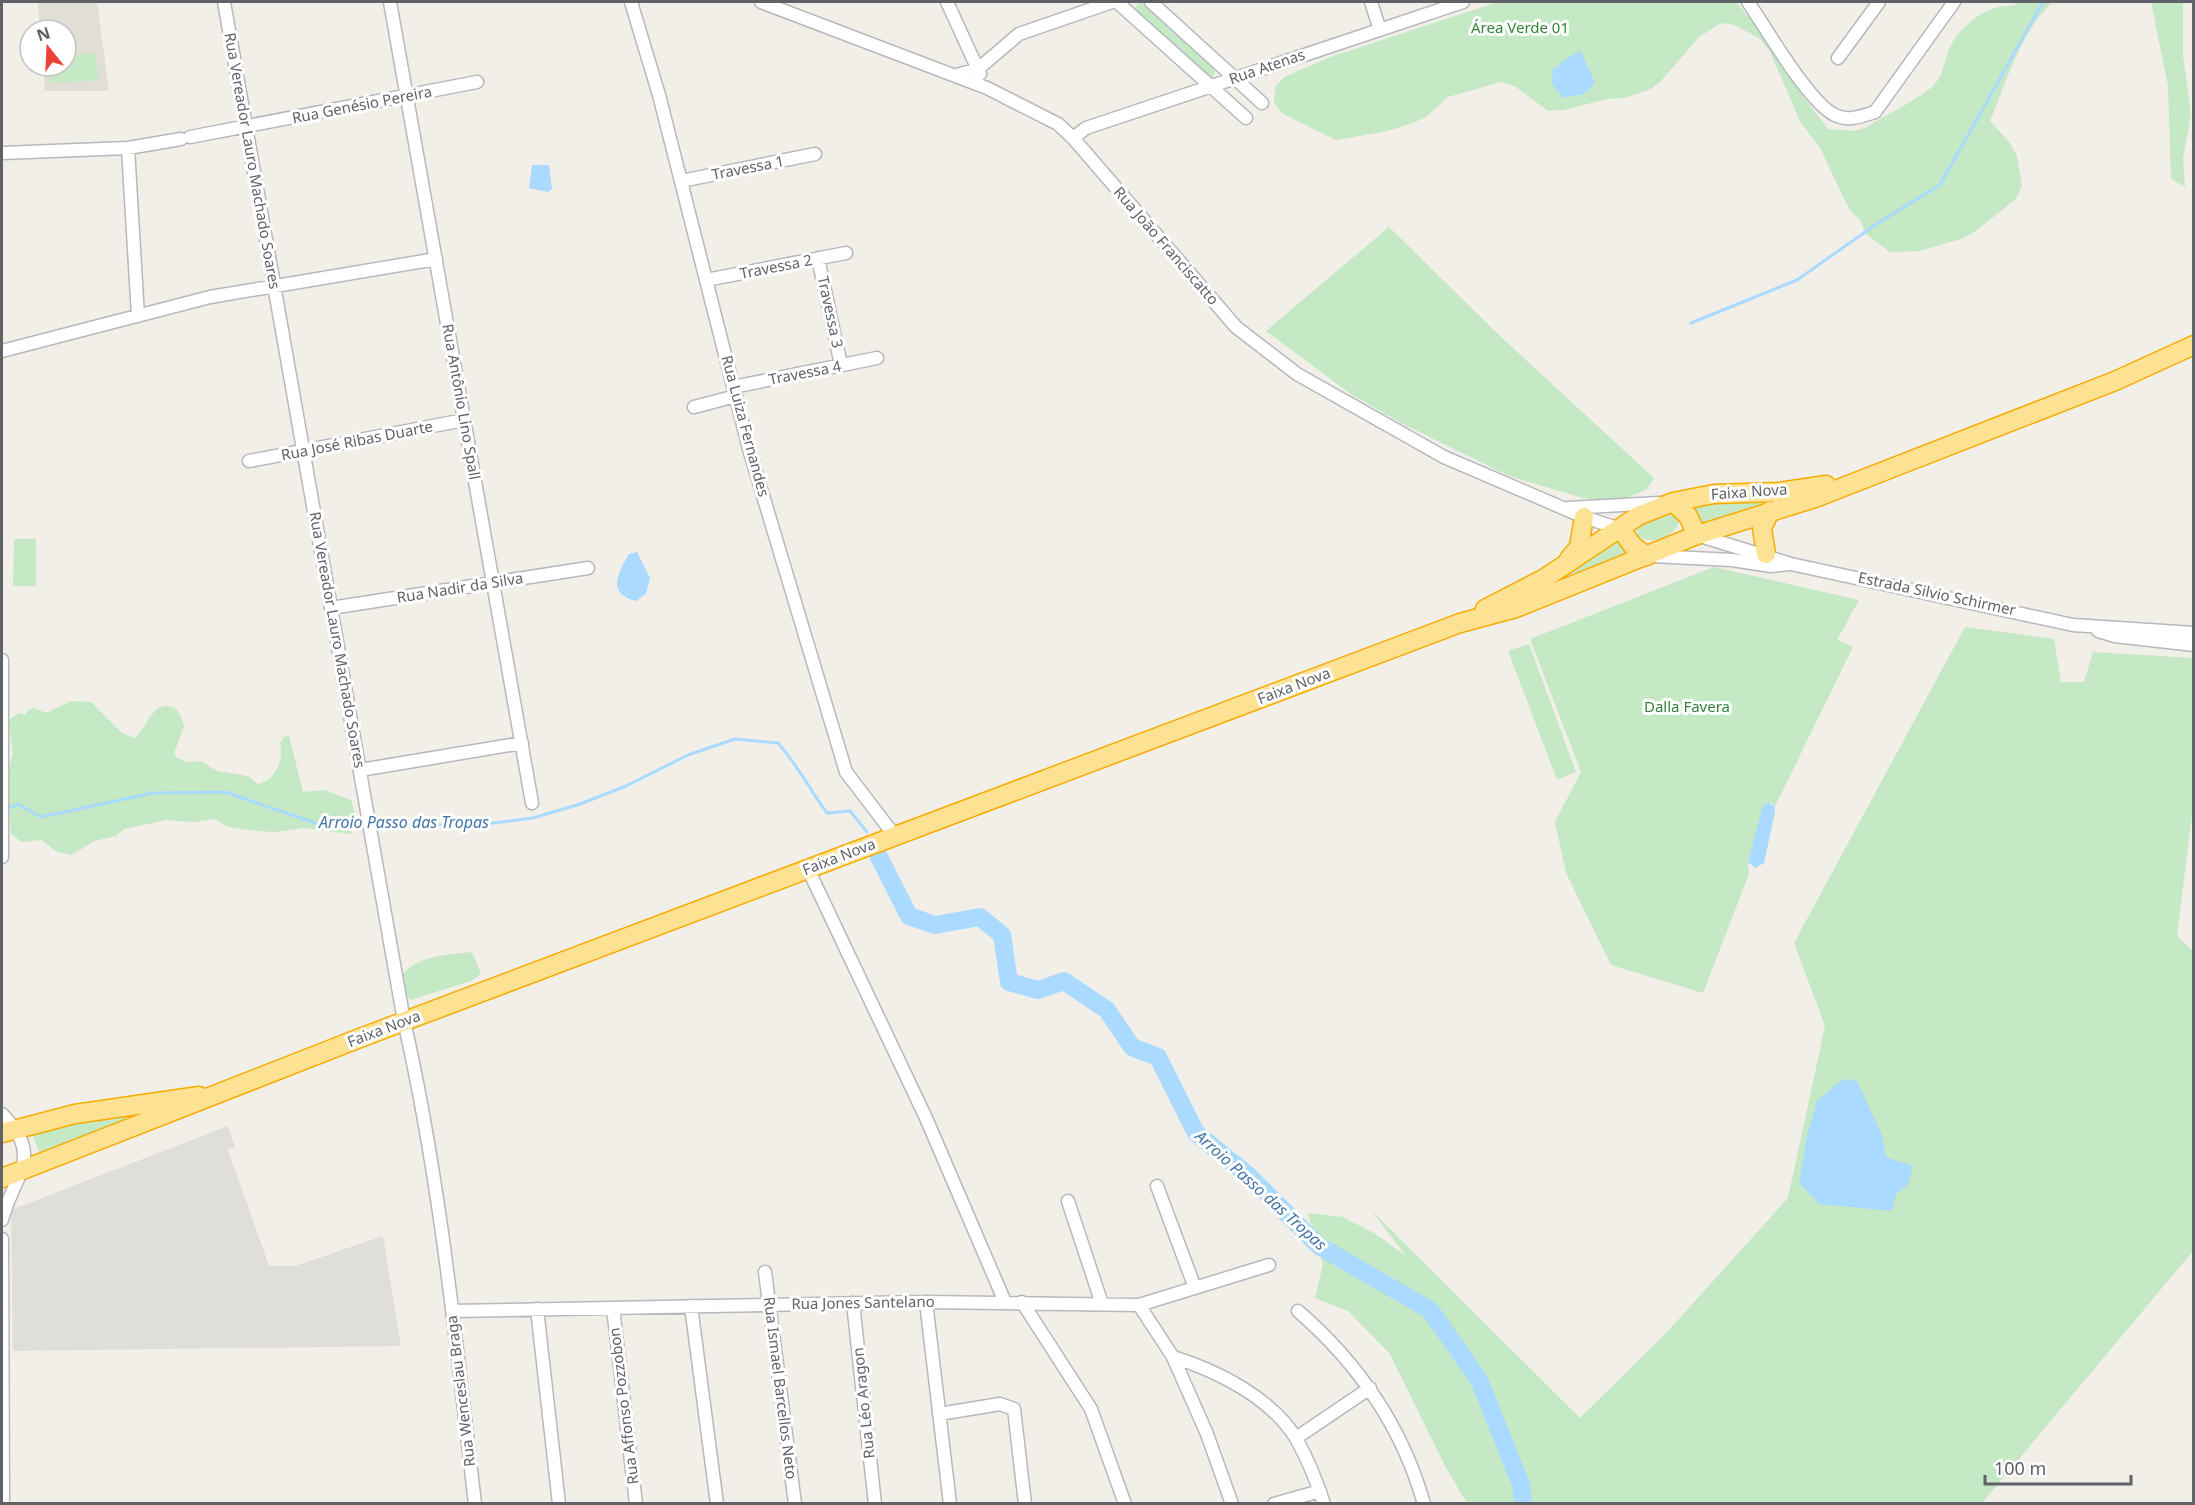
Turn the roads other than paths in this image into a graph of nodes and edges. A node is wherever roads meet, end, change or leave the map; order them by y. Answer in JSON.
{"nodes":[{"id":1,"x":224,"y":2,"type":"edge"},
{"id":2,"x":390,"y":2,"type":"edge"},
{"id":3,"x":631,"y":2,"type":"edge"},
{"id":4,"x":760,"y":2,"type":"edge"},
{"id":5,"x":947,"y":2,"type":"edge"},
{"id":6,"x":1112,"y":2,"type":"edge"},
{"id":7,"x":1117,"y":2,"type":"edge"},
{"id":8,"x":1151,"y":2,"type":"edge"},
{"id":9,"x":1371,"y":2,"type":"edge"},
{"id":10,"x":1463,"y":2,"type":"edge"},
{"id":11,"x":1748,"y":2,"type":"edge"},
{"id":12,"x":1879,"y":2,"type":"edge"},
{"id":13,"x":1954,"y":2,"type":"edge"},
{"id":14,"x":1380,"y":30,"type":"junction"},
{"id":15,"x":1838,"y":58,"type":"dead end"},
{"id":16,"x":978,"y":69,"type":"junction"},
{"id":17,"x":957,"y":75,"type":"junction"},
{"id":18,"x":1235,"y":78,"type":"junction"},
{"id":19,"x":477,"y":82,"type":"dead end"},
{"id":20,"x":1211,"y":86,"type":"junction"},
{"id":21,"x":987,"y":88,"type":"junction"},
{"id":22,"x":407,"y":96,"type":"junction"},
{"id":23,"x":1262,"y":103,"type":"dead end"},
{"id":24,"x":1246,"y":118,"type":"dead end"},
{"id":25,"x":246,"y":127,"type":"junction"},
{"id":26,"x":1073,"y":138,"type":"junction"},
{"id":27,"x":128,"y":148,"type":"junction"},
{"id":28,"x":2,"y":153,"type":"edge"},
{"id":29,"x":815,"y":154,"type":"dead end"},
{"id":30,"x":681,"y":181,"type":"junction"},
{"id":31,"x":846,"y":253,"type":"dead end"},
{"id":32,"x":818,"y":258,"type":"junction"},
{"id":33,"x":436,"y":259,"type":"junction"},
{"id":34,"x":706,"y":280,"type":"junction"},
{"id":35,"x":274,"y":287,"type":"junction"},
{"id":36,"x":138,"y":316,"type":"junction"},
{"id":37,"x":2193,"y":345,"type":"edge"},
{"id":38,"x":2,"y":351,"type":"edge"},
{"id":39,"x":877,"y":358,"type":"dead end"},
{"id":40,"x":841,"y":365,"type":"junction"},
{"id":41,"x":735,"y":392,"type":"junction"},
{"id":42,"x":694,"y":407,"type":"dead end"},
{"id":43,"x":464,"y":420,"type":"junction"},
{"id":44,"x":303,"y":450,"type":"junction"},
{"id":45,"x":249,"y":461,"type":"dead end"},
{"id":46,"x":1855,"y":481,"type":"junction"},
{"id":47,"x":1673,"y":502,"type":"junction"},
{"id":48,"x":1567,"y":508,"type":"junction"},
{"id":49,"x":1770,"y":511,"type":"junction"},
{"id":50,"x":1584,"y":517,"type":"junction"},
{"id":51,"x":1620,"y":529,"type":"junction"},
{"id":52,"x":1697,"y":535,"type":"junction"},
{"id":53,"x":1766,"y":554,"type":"junction"},
{"id":54,"x":1647,"y":556,"type":"junction"},
{"id":55,"x":1565,"y":564,"type":"junction"},
{"id":56,"x":1791,"y":564,"type":"junction"},
{"id":57,"x":588,"y":568,"type":"dead end"},
{"id":58,"x":493,"y":583,"type":"junction"},
{"id":59,"x":331,"y":608,"type":"junction"},
{"id":60,"x":1460,"y":623,"type":"junction"},
{"id":61,"x":2082,"y":626,"type":"junction"},
{"id":62,"x":2193,"y":633,"type":"edge"},
{"id":63,"x":2193,"y":645,"type":"edge"},
{"id":64,"x":2,"y":660,"type":"edge"},
{"id":65,"x":522,"y":743,"type":"junction"},
{"id":66,"x":360,"y":770,"type":"junction"},
{"id":67,"x":532,"y":803,"type":"dead end"},
{"id":68,"x":894,"y":836,"type":"junction"},
{"id":69,"x":2,"y":857,"type":"edge"},
{"id":70,"x":808,"y":869,"type":"junction"},
{"id":71,"x":404,"y":1021,"type":"junction"},
{"id":72,"x":218,"y":1094,"type":"junction"},
{"id":73,"x":2,"y":1114,"type":"edge"},
{"id":74,"x":8,"y":1131,"type":"edge"},
{"id":75,"x":23,"y":1170,"type":"junction"},
{"id":76,"x":2,"y":1178,"type":"edge"},
{"id":77,"x":1157,"y":1186,"type":"dead end"},
{"id":78,"x":1068,"y":1201,"type":"dead end"},
{"id":79,"x":2,"y":1220,"type":"edge"},
{"id":80,"x":2,"y":1239,"type":"edge"},
{"id":81,"x":1269,"y":1265,"type":"dead end"},
{"id":82,"x":765,"y":1272,"type":"dead end"},
{"id":83,"x":448,"y":1278,"type":"joint"},
{"id":84,"x":1195,"y":1288,"type":"junction"},
{"id":85,"x":926,"y":1302,"type":"junction"},
{"id":86,"x":1005,"y":1302,"type":"junction"},
{"id":87,"x":1022,"y":1302,"type":"junction"},
{"id":88,"x":853,"y":1303,"type":"junction"},
{"id":89,"x":1102,"y":1304,"type":"junction"},
{"id":90,"x":769,"y":1305,"type":"junction"},
{"id":91,"x":1139,"y":1305,"type":"junction"},
{"id":92,"x":691,"y":1306,"type":"junction"},
{"id":93,"x":613,"y":1308,"type":"junction"},
{"id":94,"x":537,"y":1309,"type":"junction"},
{"id":95,"x":452,"y":1311,"type":"junction"},
{"id":96,"x":1298,"y":1311,"type":"dead end"},
{"id":97,"x":1173,"y":1357,"type":"junction"},
{"id":98,"x":1370,"y":1388,"type":"junction"},
{"id":99,"x":939,"y":1414,"type":"junction"},
{"id":100,"x":1296,"y":1438,"type":"junction"},
{"id":101,"x":1320,"y":1491,"type":"junction"},
{"id":102,"x":3,"y":1503,"type":"edge"},
{"id":103,"x":475,"y":1503,"type":"edge"},
{"id":104,"x":559,"y":1503,"type":"edge"},
{"id":105,"x":636,"y":1503,"type":"edge"},
{"id":106,"x":717,"y":1503,"type":"edge"},
{"id":107,"x":795,"y":1503,"type":"edge"},
{"id":108,"x":875,"y":1503,"type":"edge"},
{"id":109,"x":950,"y":1503,"type":"edge"},
{"id":110,"x":1025,"y":1503,"type":"edge"},
{"id":111,"x":1125,"y":1503,"type":"edge"},
{"id":112,"x":1232,"y":1503,"type":"edge"},
{"id":113,"x":1274,"y":1503,"type":"edge"},
{"id":114,"x":1324,"y":1503,"type":"edge"},
{"id":115,"x":1424,"y":1503,"type":"edge"}],
"edges":[{"from":1,"to":25,"type":"street","name":"Rua Vereador Lauro Machado Soares"},
{"from":2,"to":22,"type":"street","name":"Rua Antônio Lino Spall"},
{"from":3,"to":30,"type":"street","name":"Rua Luiza Fernandes"},
{"from":4,"to":17,"type":"street","name":"Rua João Franciscatto"},
{"from":5,"to":16,"type":"street"},
{"from":6,"to":16,"type":"street"},
{"from":7,"to":20,"type":"street"},
{"from":8,"to":18,"type":"street"},
{"from":9,"to":14,"type":"street"},
{"from":10,"to":14,"type":"street","name":"Rua Atenas"},
{"from":11,"to":13,"type":"street"},
{"from":12,"to":15,"type":"street"},
{"from":14,"to":18,"type":"street","name":"Rua Atenas"},
{"from":16,"to":17,"type":"street"},
{"from":16,"to":21,"type":"street"},
{"from":17,"to":21,"type":"street","name":"Rua João Franciscatto"},
{"from":18,"to":20,"type":"street","name":"Rua Atenas"},
{"from":18,"to":23,"type":"street"},
{"from":19,"to":22,"type":"street","name":"Rua Genésio Pereira"},
{"from":20,"to":24,"type":"street"},
{"from":20,"to":26,"type":"street","name":"Rua Atenas"},
{"from":21,"to":26,"type":"street","name":"Rua João Franciscatto"},
{"from":22,"to":25,"type":"street","name":"Rua Genésio Pereira"},
{"from":22,"to":33,"type":"street","name":"Rua Antônio Lino Spall"},
{"from":25,"to":27,"type":"street","name":"Rua Genésio Pereira"},
{"from":25,"to":35,"type":"street","name":"Rua Vereador Lauro Machado Soares"},
{"from":26,"to":48,"type":"street","name":"Rua João Franciscatto"},
{"from":27,"to":28,"type":"street","name":"Rua Genésio Pereira"},
{"from":27,"to":36,"type":"street"},
{"from":29,"to":30,"type":"street","name":"Travessa 1"},
{"from":30,"to":34,"type":"street","name":"Rua Luiza Fernandes"},
{"from":31,"to":32,"type":"street","name":"Travessa 2"},
{"from":32,"to":34,"type":"street","name":"Travessa 2"},
{"from":32,"to":40,"type":"street","name":"Travessa 3"},
{"from":33,"to":35,"type":"street"},
{"from":33,"to":43,"type":"street","name":"Rua Antônio Lino Spall"},
{"from":34,"to":41,"type":"street","name":"Rua Luiza Fernandes"},
{"from":35,"to":36,"type":"street"},
{"from":35,"to":44,"type":"street","name":"Rua Vereador Lauro Machado Soares"},
{"from":36,"to":38,"type":"street"},
{"from":37,"to":46,"type":"highway","name":"Faixa Nova"},
{"from":39,"to":40,"type":"street","name":"Travessa 4"},
{"from":40,"to":41,"type":"street","name":"Travessa 4"},
{"from":41,"to":42,"type":"street","name":"Travessa 4"},
{"from":41,"to":68,"type":"street","name":"Rua Luiza Fernandes"},
{"from":43,"to":44,"type":"street","name":"Rua José Ribas Duarte"},
{"from":43,"to":58,"type":"street","name":"Rua Antônio Lino Spall"},
{"from":44,"to":45,"type":"street","name":"Rua José Ribas Duarte"},
{"from":44,"to":59,"type":"street","name":"Rua Vereador Lauro Machado Soares"},
{"from":46,"to":47,"type":"highway","name":"Faixa Nova"},
{"from":46,"to":49,"type":"highway","name":"Faixa Nova"},
{"from":47,"to":48,"type":"street","name":"Rua João Franciscatto"},
{"from":47,"to":51,"type":"highway","name":"Faixa Nova"},
{"from":47,"to":52,"type":"highway"},
{"from":48,"to":50,"type":"street","name":"Rua João Franciscatto"},
{"from":49,"to":52,"type":"highway","name":"Faixa Nova"},
{"from":49,"to":53,"type":"highway"},
{"from":50,"to":51,"type":"street","name":"Rua João Franciscatto"},
{"from":50,"to":55,"type":"highway"},
{"from":51,"to":54,"type":"highway"},
{"from":51,"to":55,"type":"highway","name":"Faixa Nova"},
{"from":52,"to":53,"type":"street","name":"Estrada Silvio Schirmer"},
{"from":52,"to":54,"type":"highway","name":"Faixa Nova"},
{"from":53,"to":56,"type":"street","name":"Estrada Silvio Schirmer"},
{"from":54,"to":56,"type":"street","name":"Estrada Silvio Schirmer"},
{"from":54,"to":60,"type":"highway","name":"Faixa Nova"},
{"from":55,"to":60,"type":"highway","name":"Faixa Nova"},
{"from":56,"to":61,"type":"street","name":"Estrada Silvio Schirmer"},
{"from":57,"to":58,"type":"street","name":"Rua Nadir da Silva"},
{"from":58,"to":59,"type":"street","name":"Rua Nadir da Silva"},
{"from":58,"to":65,"type":"street","name":"Rua Antônio Lino Spall"},
{"from":59,"to":66,"type":"street","name":"Rua Vereador Lauro Machado Soares"},
{"from":60,"to":68,"type":"highway","name":"Faixa Nova"},
{"from":61,"to":62,"type":"street","name":"Estrada Silvio Schirmer"},
{"from":61,"to":63,"type":"street","name":"Estrada Silvio Schirmer"},
{"from":64,"to":69,"type":"street"},
{"from":65,"to":66,"type":"street"},
{"from":65,"to":67,"type":"street","name":"Rua Antônio Lino Spall"},
{"from":66,"to":71,"type":"street","name":"Rua Vereador Lauro Machado Soares"},
{"from":68,"to":70,"type":"highway","name":"Faixa Nova"},
{"from":70,"to":71,"type":"highway","name":"Faixa Nova"},
{"from":70,"to":86,"type":"street"},
{"from":71,"to":72,"type":"highway","name":"Faixa Nova"},
{"from":71,"to":83,"type":"street","name":"Rua Vereador Lauro Machado Soares"},
{"from":72,"to":74,"type":"highway","name":"Faixa Nova"},
{"from":72,"to":75,"type":"highway","name":"Faixa Nova"},
{"from":73,"to":74,"type":"street"},
{"from":74,"to":75,"type":"street"},
{"from":75,"to":76,"type":"highway","name":"Faixa Nova"},
{"from":75,"to":79,"type":"street"},
{"from":77,"to":84,"type":"street"},
{"from":78,"to":89,"type":"street"},
{"from":80,"to":102,"type":"street"},
{"from":81,"to":84,"type":"street","name":"Rua Jones Santelano"},
{"from":82,"to":90,"type":"street","name":"Rua Ismael Barcellos Neto"},
{"from":83,"to":95,"type":"street","name":"Rua Wenceslau Braga"},
{"from":84,"to":91,"type":"street","name":"Rua Jones Santelano"},
{"from":85,"to":86,"type":"street","name":"Rua Jones Santelano"},
{"from":85,"to":88,"type":"street","name":"Rua Jones Santelano"},
{"from":85,"to":99,"type":"street"},
{"from":86,"to":87,"type":"street","name":"Rua Jones Santelano"},
{"from":87,"to":89,"type":"street","name":"Rua Jones Santelano"},
{"from":87,"to":111,"type":"street"},
{"from":88,"to":90,"type":"street","name":"Rua Jones Santelano"},
{"from":88,"to":108,"type":"street","name":"Rua Léo Aragon"},
{"from":89,"to":91,"type":"street","name":"Rua Jones Santelano"},
{"from":90,"to":92,"type":"street","name":"Rua Jones Santelano"},
{"from":90,"to":107,"type":"street","name":"Rua Ismael Barcellos Neto"},
{"from":91,"to":97,"type":"street"},
{"from":92,"to":93,"type":"street","name":"Rua Jones Santelano"},
{"from":92,"to":106,"type":"street"},
{"from":93,"to":94,"type":"street","name":"Rua Jones Santelano"},
{"from":93,"to":105,"type":"street","name":"Rua Affonso Pozzobon"},
{"from":94,"to":95,"type":"street","name":"Rua Jones Santelano"},
{"from":94,"to":104,"type":"street"},
{"from":95,"to":103,"type":"street","name":"Rua Wenceslau Braga"},
{"from":96,"to":98,"type":"street"},
{"from":97,"to":100,"type":"street"},
{"from":97,"to":112,"type":"street"},
{"from":98,"to":100,"type":"street"},
{"from":98,"to":115,"type":"street"},
{"from":99,"to":109,"type":"street"},
{"from":99,"to":110,"type":"street"},
{"from":100,"to":101,"type":"street"},
{"from":101,"to":113,"type":"street"},
{"from":101,"to":114,"type":"street"}]}
